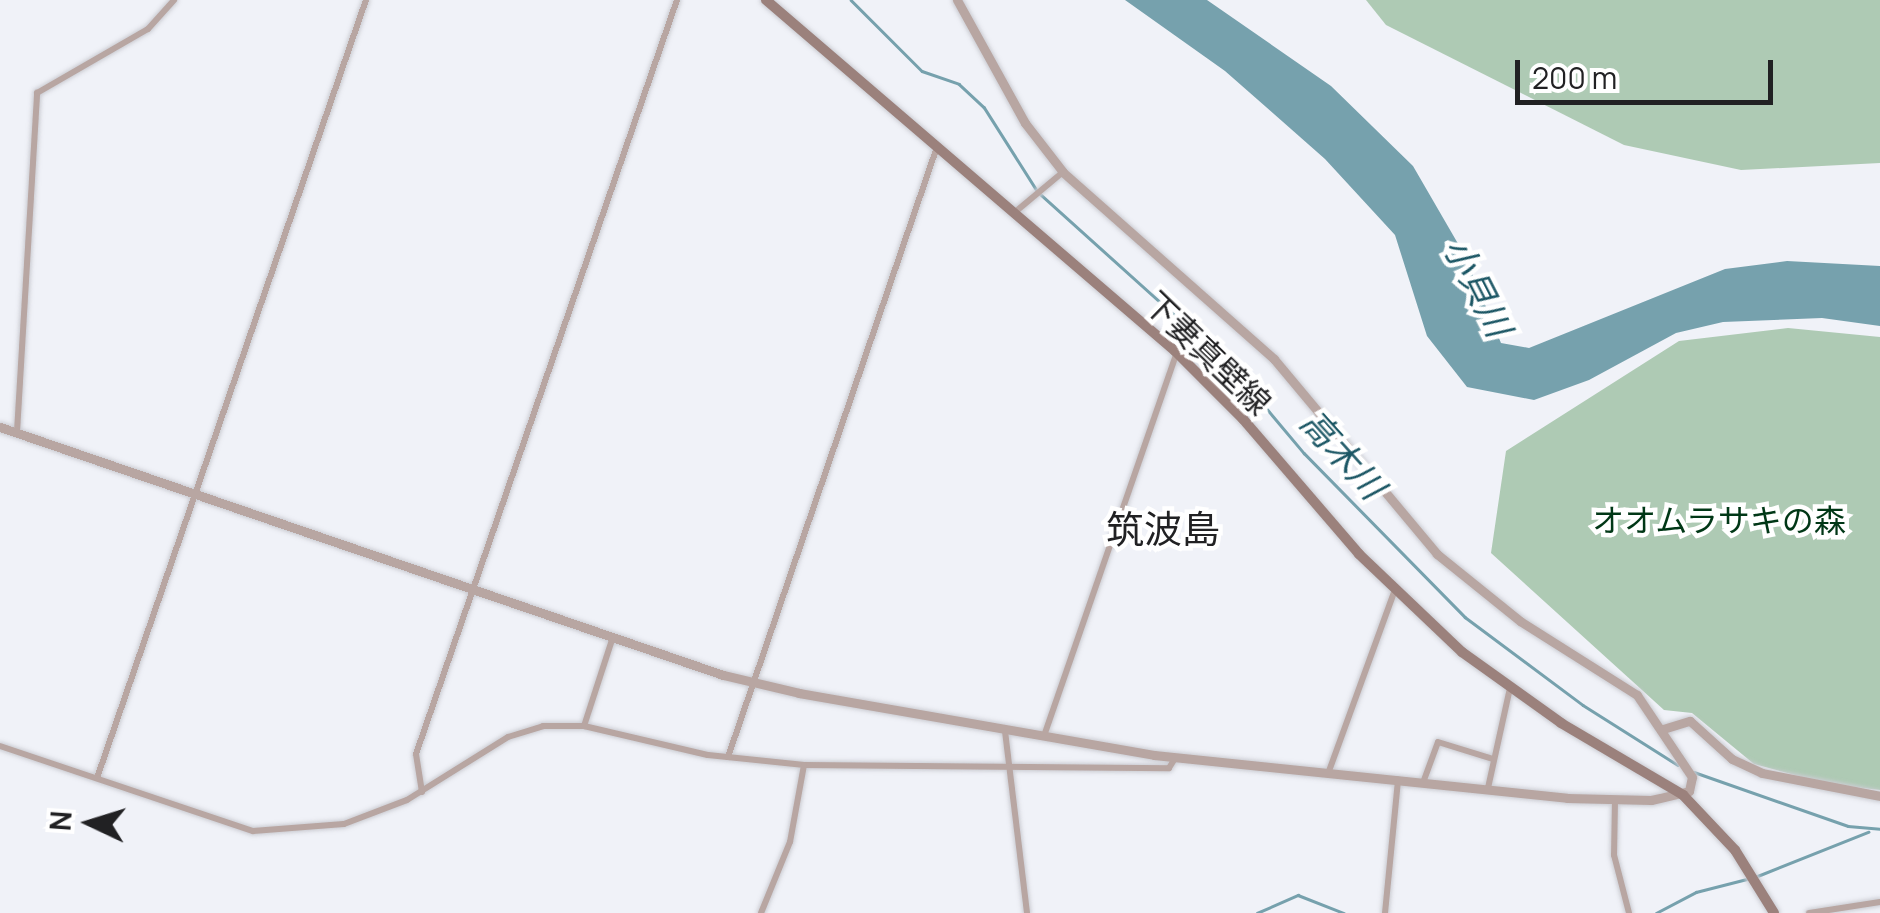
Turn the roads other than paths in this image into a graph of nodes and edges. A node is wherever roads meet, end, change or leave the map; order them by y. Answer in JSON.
{"nodes":[{"id":1,"x":174,"y":0,"type":"edge"},
{"id":2,"x":366,"y":0,"type":"edge"},
{"id":3,"x":676,"y":0,"type":"edge"},
{"id":4,"x":766,"y":0,"type":"edge"},
{"id":5,"x":957,"y":0,"type":"edge"},
{"id":6,"x":936,"y":150,"type":"junction"},
{"id":7,"x":1062,"y":172,"type":"junction"},
{"id":8,"x":1018,"y":210,"type":"junction"},
{"id":9,"x":1177,"y":354,"type":"junction"},
{"id":10,"x":0,"y":426,"type":"edge"},
{"id":11,"x":17,"y":432,"type":"junction"},
{"id":12,"x":196,"y":494,"type":"junction"},
{"id":13,"x":474,"y":588,"type":"junction"},
{"id":14,"x":1395,"y":590,"type":"junction"},
{"id":15,"x":614,"y":636,"type":"junction"},
{"id":16,"x":756,"y":683,"type":"junction"},
{"id":17,"x":1510,"y":688,"type":"junction"},
{"id":18,"x":584,"y":726,"type":"junction"},
{"id":19,"x":1663,"y":729,"type":"junction"},
{"id":20,"x":1004,"y":731,"type":"junction"},
{"id":21,"x":1044,"y":737,"type":"junction"},
{"id":22,"x":0,"y":746,"type":"edge"},
{"id":23,"x":728,"y":757,"type":"junction"},
{"id":24,"x":1176,"y":758,"type":"junction"},
{"id":25,"x":1492,"y":759,"type":"junction"},
{"id":26,"x":804,"y":764,"type":"junction"},
{"id":27,"x":1008,"y":768,"type":"junction"},
{"id":28,"x":1329,"y":772,"type":"junction"},
{"id":29,"x":97,"y":778,"type":"junction"},
{"id":30,"x":1398,"y":778,"type":"junction"},
{"id":31,"x":1424,"y":780,"type":"junction"},
{"id":32,"x":1488,"y":788,"type":"junction"},
{"id":33,"x":422,"y":792,"type":"junction"},
{"id":34,"x":1684,"y":795,"type":"junction"},
{"id":35,"x":1880,"y":796,"type":"edge"},
{"id":36,"x":1615,"y":800,"type":"junction"},
{"id":37,"x":1880,"y":902,"type":"edge"},
{"id":38,"x":762,"y":913,"type":"edge"},
{"id":39,"x":1026,"y":913,"type":"edge"},
{"id":40,"x":1385,"y":913,"type":"edge"},
{"id":41,"x":1629,"y":913,"type":"edge"},
{"id":42,"x":1774,"y":913,"type":"edge"},
{"id":43,"x":1808,"y":913,"type":"edge"}],
"edges":[{"from":1,"to":11,"type":"street"},
{"from":2,"to":12,"type":"street"},
{"from":3,"to":13,"type":"street"},
{"from":4,"to":6,"type":"main road","name":"下妻真壁線"},
{"from":5,"to":7,"type":"street"},
{"from":6,"to":8,"type":"main road","name":"下妻真壁線"},
{"from":6,"to":16,"type":"street"},
{"from":7,"to":8,"type":"street"},
{"from":7,"to":19,"type":"street"},
{"from":8,"to":9,"type":"main road","name":"下妻真壁線"},
{"from":9,"to":14,"type":"main road","name":"下妻真壁線"},
{"from":9,"to":21,"type":"street"},
{"from":10,"to":11,"type":"street"},
{"from":11,"to":12,"type":"street"},
{"from":12,"to":13,"type":"street"},
{"from":12,"to":29,"type":"street"},
{"from":13,"to":15,"type":"street"},
{"from":13,"to":33,"type":"street"},
{"from":14,"to":17,"type":"main road","name":"下妻真壁線"},
{"from":14,"to":28,"type":"street"},
{"from":15,"to":16,"type":"street"},
{"from":15,"to":18,"type":"street"},
{"from":16,"to":20,"type":"street"},
{"from":16,"to":23,"type":"street"},
{"from":17,"to":25,"type":"street"},
{"from":17,"to":34,"type":"main road","name":"下妻真壁線"},
{"from":18,"to":23,"type":"street"},
{"from":18,"to":33,"type":"street"},
{"from":19,"to":34,"type":"street"},
{"from":19,"to":35,"type":"street"},
{"from":20,"to":21,"type":"street"},
{"from":20,"to":27,"type":"street"},
{"from":21,"to":24,"type":"street"},
{"from":22,"to":29,"type":"street"},
{"from":23,"to":26,"type":"street"},
{"from":24,"to":27,"type":"street"},
{"from":24,"to":28,"type":"street"},
{"from":25,"to":31,"type":"street"},
{"from":25,"to":32,"type":"street"},
{"from":26,"to":27,"type":"street"},
{"from":26,"to":38,"type":"street"},
{"from":27,"to":39,"type":"street"},
{"from":28,"to":30,"type":"street"},
{"from":29,"to":33,"type":"street"},
{"from":30,"to":31,"type":"street"},
{"from":30,"to":40,"type":"street"},
{"from":31,"to":32,"type":"street"},
{"from":32,"to":36,"type":"street"},
{"from":34,"to":36,"type":"street"},
{"from":34,"to":42,"type":"main road","name":"下妻真壁線"},
{"from":36,"to":41,"type":"street"},
{"from":37,"to":43,"type":"street"}]}
